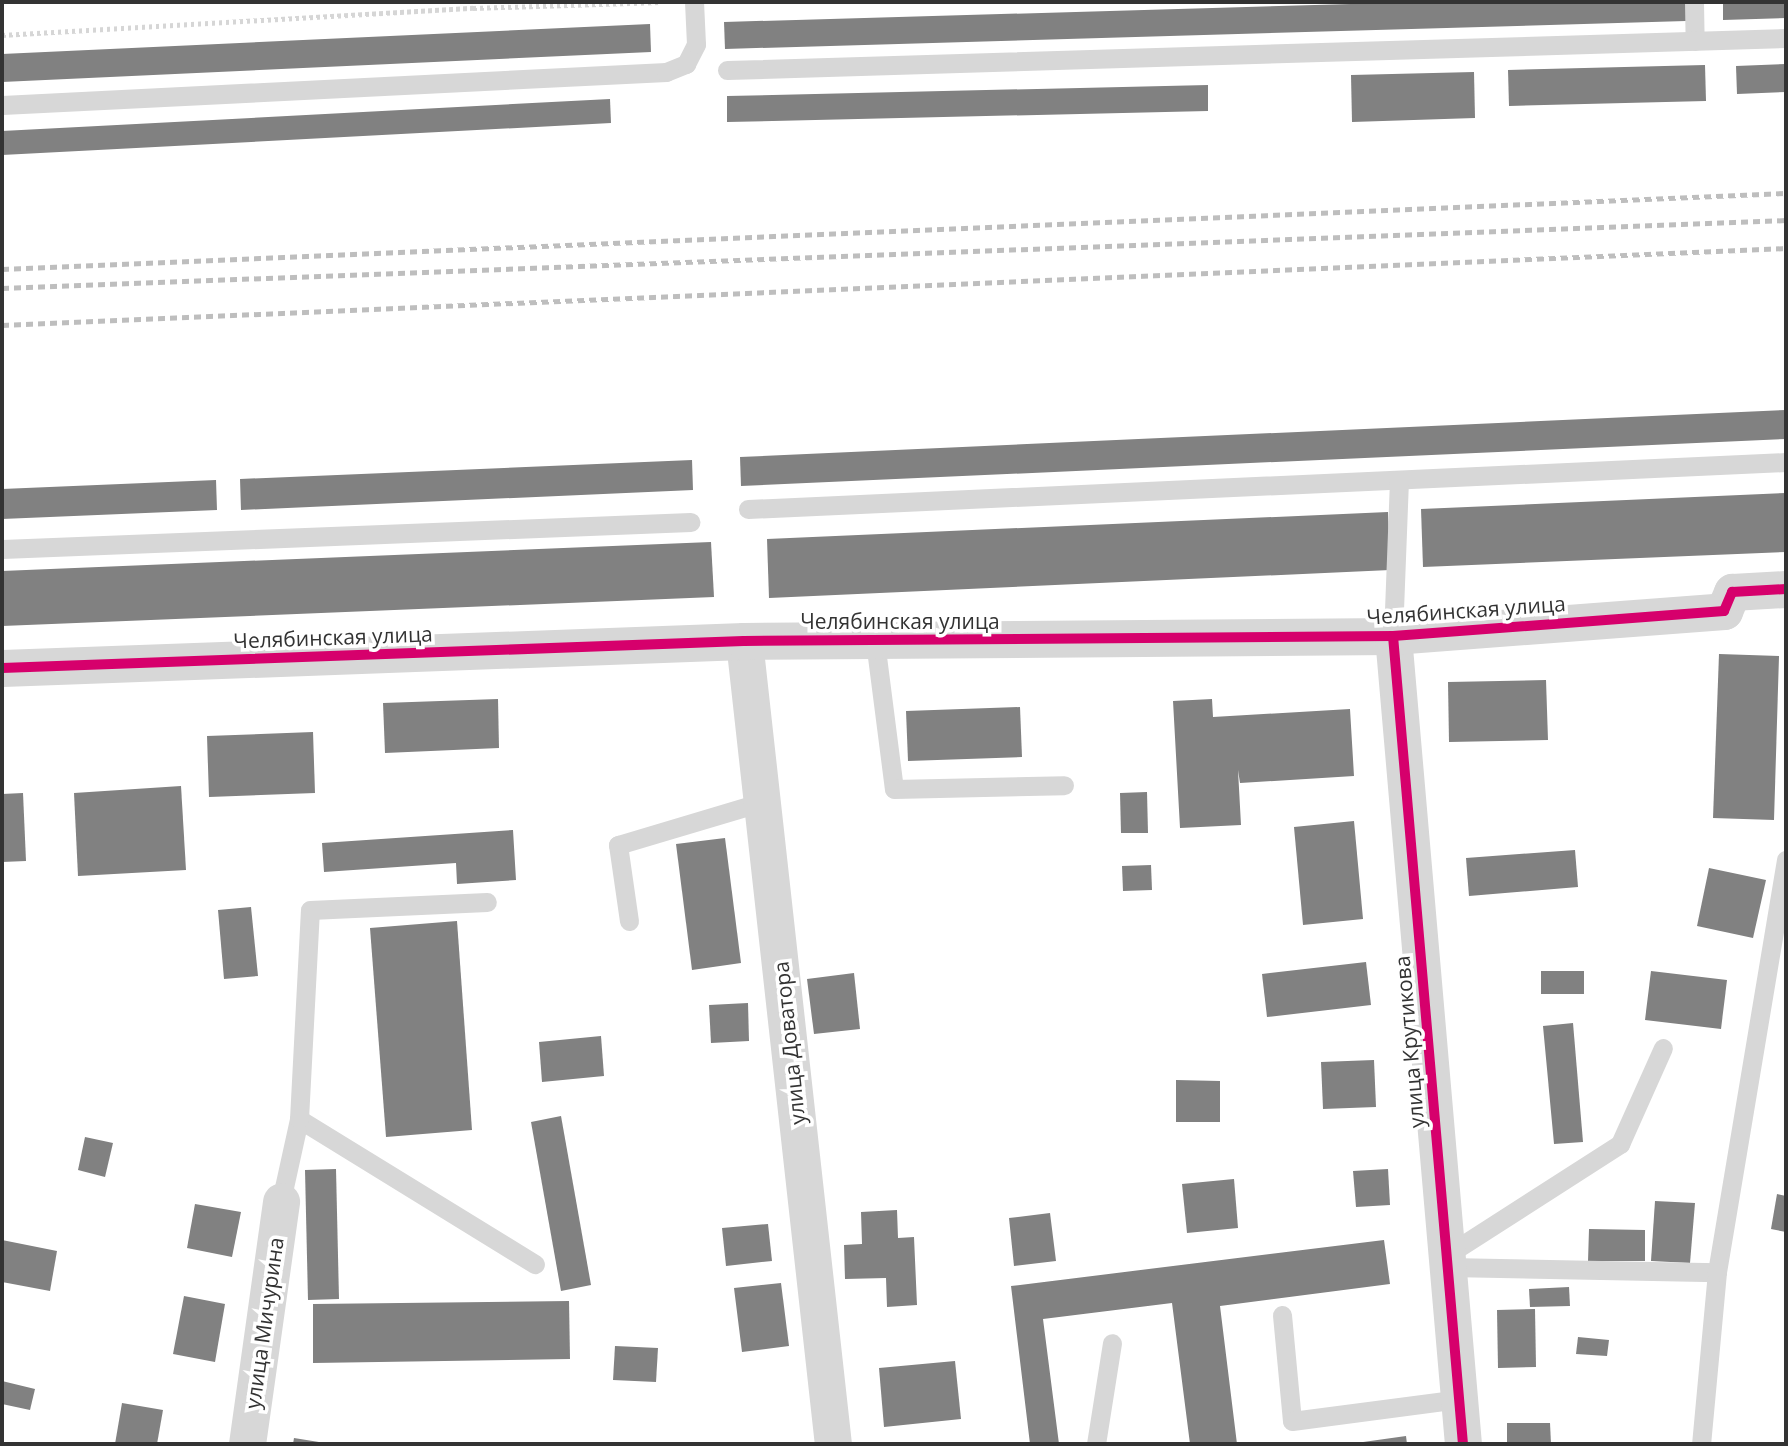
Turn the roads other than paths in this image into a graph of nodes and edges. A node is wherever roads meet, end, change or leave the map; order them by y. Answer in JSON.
{"nodes":[{"id":1,"x":694,"y":2,"type":"edge"},
{"id":2,"x":1694,"y":2,"type":"edge"},
{"id":3,"x":1786,"y":38,"type":"edge"},
{"id":4,"x":1695,"y":41,"type":"junction"},
{"id":5,"x":727,"y":70,"type":"dead end"},
{"id":6,"x":2,"y":105,"type":"edge"},
{"id":7,"x":1786,"y":462,"type":"edge"},
{"id":8,"x":1398,"y":480,"type":"junction"},
{"id":9,"x":748,"y":509,"type":"dead end"},
{"id":10,"x":690,"y":522,"type":"dead end"},
{"id":11,"x":2,"y":549,"type":"edge"},
{"id":12,"x":1786,"y":589,"type":"edge"},
{"id":13,"x":1393,"y":636,"type":"junction"},
{"id":14,"x":744,"y":641,"type":"junction"},
{"id":15,"x":875,"y":641,"type":"junction"},
{"id":16,"x":2,"y":668,"type":"edge"},
{"id":17,"x":1064,"y":785,"type":"dead end"},
{"id":18,"x":762,"y":802,"type":"junction"},
{"id":19,"x":1786,"y":860,"type":"edge"},
{"id":20,"x":487,"y":902,"type":"dead end"},
{"id":21,"x":629,"y":921,"type":"dead end"},
{"id":22,"x":1663,"y":1048,"type":"dead end"},
{"id":23,"x":299,"y":1119,"type":"junction"},
{"id":24,"x":281,"y":1202,"type":"joint"},
{"id":25,"x":1447,"y":1261,"type":"junction"},
{"id":26,"x":535,"y":1264,"type":"dead end"},
{"id":27,"x":1717,"y":1272,"type":"junction"},
{"id":28,"x":1282,"y":1315,"type":"dead end"},
{"id":29,"x":1111,"y":1343,"type":"dead end"},
{"id":30,"x":1459,"y":1399,"type":"junction"},
{"id":31,"x":247,"y":1444,"type":"edge"},
{"id":32,"x":833,"y":1444,"type":"edge"},
{"id":33,"x":1096,"y":1444,"type":"edge"},
{"id":34,"x":1463,"y":1444,"type":"edge"},
{"id":35,"x":1701,"y":1444,"type":"edge"}],
"edges":[{"from":1,"to":6,"type":"lane"},
{"from":2,"to":4,"type":"lane"},
{"from":3,"to":4,"type":"lane"},
{"from":4,"to":5,"type":"lane"},
{"from":7,"to":8,"type":"lane"},
{"from":8,"to":9,"type":"lane"},
{"from":8,"to":13,"type":"lane"},
{"from":10,"to":11,"type":"lane"},
{"from":12,"to":13,"type":"street","name":"Челябинская улица"},
{"from":13,"to":15,"type":"street","name":"Челябинская улица"},
{"from":13,"to":25,"type":"street","name":"улица Крутикова"},
{"from":14,"to":15,"type":"street","name":"Челябинская улица"},
{"from":14,"to":16,"type":"street","name":"Челябинская улица"},
{"from":14,"to":18,"type":"street","name":"улица Доватора"},
{"from":15,"to":17,"type":"lane"},
{"from":18,"to":21,"type":"lane"},
{"from":18,"to":32,"type":"street","name":"улица Доватора"},
{"from":19,"to":27,"type":"lane"},
{"from":20,"to":23,"type":"lane"},
{"from":22,"to":25,"type":"lane"},
{"from":23,"to":24,"type":"lane"},
{"from":23,"to":26,"type":"lane"},
{"from":24,"to":31,"type":"street","name":"улица Мичурина"},
{"from":25,"to":27,"type":"lane"},
{"from":25,"to":30,"type":"street","name":"улица Крутикова"},
{"from":27,"to":35,"type":"lane"},
{"from":28,"to":30,"type":"lane"},
{"from":29,"to":33,"type":"lane"},
{"from":30,"to":34,"type":"street","name":"улица Крутикова"}]}
